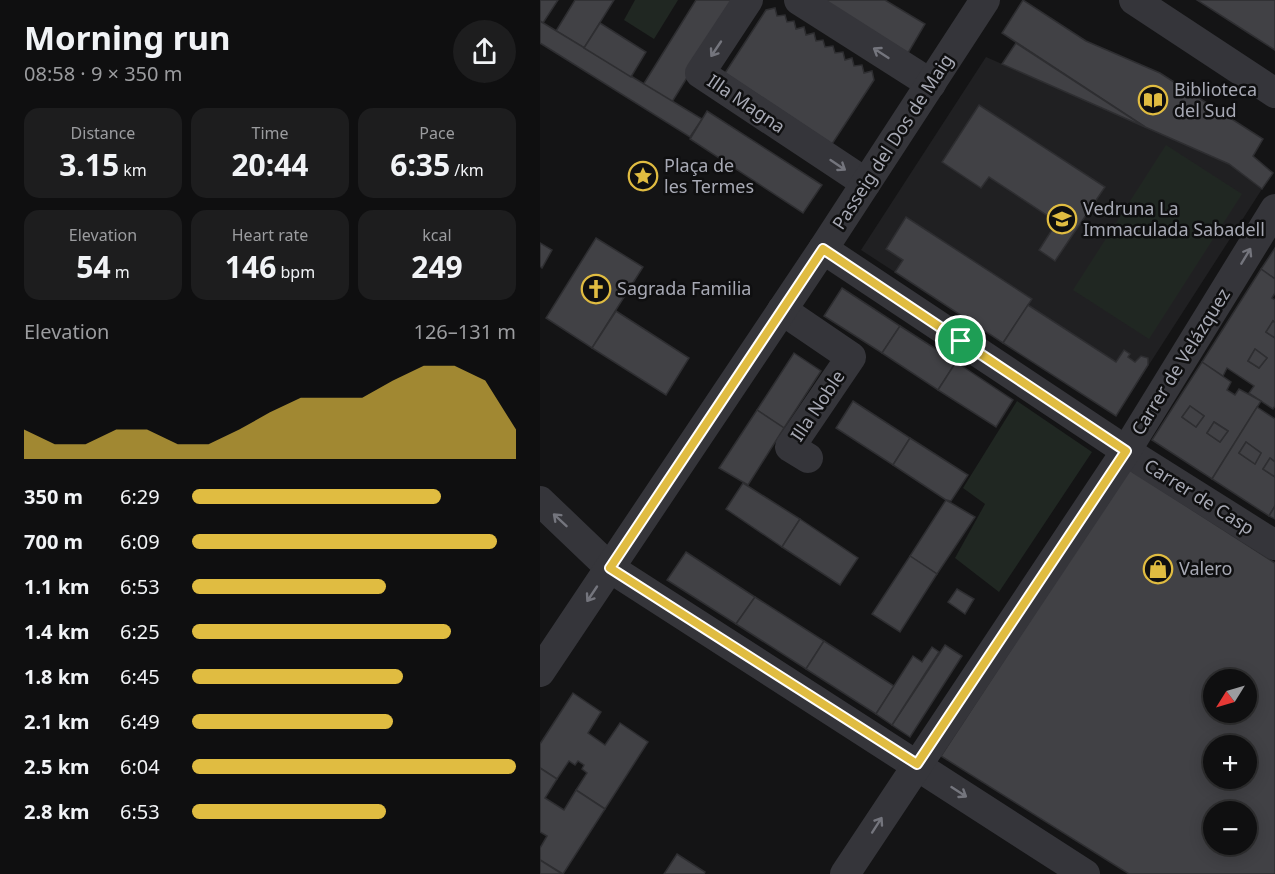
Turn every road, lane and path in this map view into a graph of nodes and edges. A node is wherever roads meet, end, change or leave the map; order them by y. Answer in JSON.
{"nodes":[{"id":1,"x":748,"y":0,"type":"edge"},
{"id":2,"x":799,"y":0,"type":"edge"},
{"id":3,"x":986,"y":0,"type":"edge"},
{"id":4,"x":1134,"y":0,"type":"edge"},
{"id":5,"x":930,"y":84,"type":"junction"},
{"id":6,"x":1275,"y":93,"type":"edge"},
{"id":7,"x":866,"y":183,"type":"junction"},
{"id":8,"x":1275,"y":209,"type":"edge"},
{"id":9,"x":823,"y":249,"type":"junction"},
{"id":10,"x":782,"y":309,"type":"junction"},
{"id":11,"x":1126,"y":451,"type":"junction"},
{"id":12,"x":808,"y":458,"type":"dead end"},
{"id":13,"x":540,"y":501,"type":"edge"},
{"id":14,"x":1275,"y":545,"type":"edge"},
{"id":15,"x":610,"y":568,"type":"junction"},
{"id":16,"x":540,"y":672,"type":"edge"},
{"id":17,"x":917,"y":764,"type":"junction"},
{"id":18,"x":845,"y":874,"type":"edge"},
{"id":19,"x":1084,"y":874,"type":"edge"}],
"edges":[{"from":1,"to":7,"type":"street","name":"Illa Magna","one_way":true},
{"from":5,"to":2,"type":"street","one_way":true},
{"from":3,"to":5,"type":"street","name":"Passeig del Dos de Maig"},
{"from":4,"to":6,"type":"street"},
{"from":5,"to":7,"type":"street","name":"Passeig del Dos de Maig"},
{"from":7,"to":9,"type":"street","name":"Passeig del Dos de Maig"},
{"from":11,"to":8,"type":"street","name":"Carrer de Velázquez","one_way":true},
{"from":9,"to":10,"type":"street","name":"Passeig del Dos de Maig"},
{"from":9,"to":11,"type":"street","name":"Carrer de Casp"},
{"from":10,"to":12,"type":"street","name":"Illa Noble"},
{"from":10,"to":15,"type":"street","name":"Passeig del Dos de Maig"},
{"from":11,"to":14,"type":"street","name":"Carrer de Casp"},
{"from":11,"to":17,"type":"street","name":"Carrer de Velázquez"},
{"from":15,"to":13,"type":"street","one_way":true},
{"from":15,"to":16,"type":"street","name":"Passeig del Dos de Maig","one_way":true},
{"from":15,"to":17,"type":"street"},
{"from":18,"to":17,"type":"street","name":"Carrer de Velázquez","one_way":true},
{"from":17,"to":19,"type":"street","one_way":true}]}
